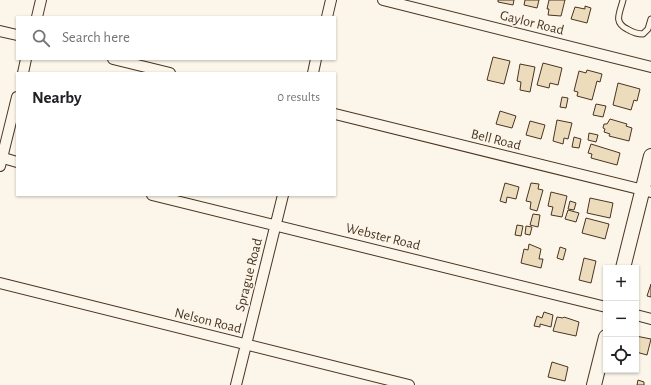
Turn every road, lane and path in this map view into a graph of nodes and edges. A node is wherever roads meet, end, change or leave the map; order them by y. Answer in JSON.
{"nodes":[{"id":1,"x":41,"y":0,"type":"edge"},
{"id":2,"x":331,"y":0,"type":"edge"},
{"id":3,"x":383,"y":0,"type":"edge"},
{"id":4,"x":623,"y":0,"type":"edge"},
{"id":5,"x":37,"y":16,"type":"edge"},
{"id":6,"x":327,"y":16,"type":"edge"},
{"id":7,"x":651,"y":19,"type":"edge"},
{"id":8,"x":0,"y":31,"type":"edge"},
{"id":9,"x":16,"y":35,"type":"edge"},
{"id":10,"x":26,"y":60,"type":"edge"},
{"id":11,"x":117,"y":60,"type":"edge"},
{"id":12,"x":316,"y":60,"type":"edge"},
{"id":13,"x":651,"y":67,"type":"edge"},
{"id":14,"x":23,"y":72,"type":"edge"},
{"id":15,"x":166,"y":72,"type":"edge"},
{"id":16,"x":313,"y":72,"type":"edge"},
{"id":17,"x":16,"y":100,"type":"edge"},
{"id":18,"x":336,"y":114,"type":"edge"},
{"id":19,"x":651,"y":156,"type":"edge"},
{"id":20,"x":1,"y":160,"type":"edge"},
{"id":21,"x":16,"y":162,"type":"edge"},
{"id":22,"x":647,"y":191,"type":"edge"},
{"id":23,"x":156,"y":196,"type":"edge"},
{"id":24,"x":283,"y":196,"type":"edge"},
{"id":25,"x":276,"y":225,"type":"junction"},
{"id":26,"x":624,"y":265,"type":"edge"},
{"id":27,"x":0,"y":283,"type":"edge"},
{"id":28,"x":603,"y":306,"type":"edge"},
{"id":29,"x":639,"y":316,"type":"edge"},
{"id":30,"x":651,"y":319,"type":"edge"},
{"id":31,"x":606,"y":337,"type":"edge"},
{"id":32,"x":246,"y":345,"type":"junction"},
{"id":33,"x":236,"y":385,"type":"edge"},
{"id":34,"x":409,"y":385,"type":"edge"},
{"id":35,"x":594,"y":385,"type":"edge"}],
"edges":[{"from":1,"to":5,"type":"street"},
{"from":2,"to":6,"type":"street"},
{"from":3,"to":13,"type":"street","name":"Gaylor Road"},
{"from":4,"to":7,"type":"lane"},
{"from":8,"to":9,"type":"street"},
{"from":10,"to":14,"type":"street"},
{"from":11,"to":15,"type":"street"},
{"from":12,"to":16,"type":"street"},
{"from":17,"to":20,"type":"street"},
{"from":18,"to":22,"type":"street","name":"Bell Road"},
{"from":19,"to":22,"type":"street"},
{"from":20,"to":21,"type":"street"},
{"from":22,"to":26,"type":"street"},
{"from":23,"to":25,"type":"street","name":"Webster Road"},
{"from":24,"to":25,"type":"street","name":"Sprague Road"},
{"from":25,"to":28,"type":"street","name":"Webster Road"},
{"from":25,"to":32,"type":"street","name":"Sprague Road"},
{"from":27,"to":32,"type":"street","name":"Nelson Road"},
{"from":29,"to":30,"type":"street"},
{"from":31,"to":35,"type":"street"},
{"from":32,"to":33,"type":"street","name":"Sprague Road"},
{"from":32,"to":34,"type":"street","name":"Nelson Road"}]}
